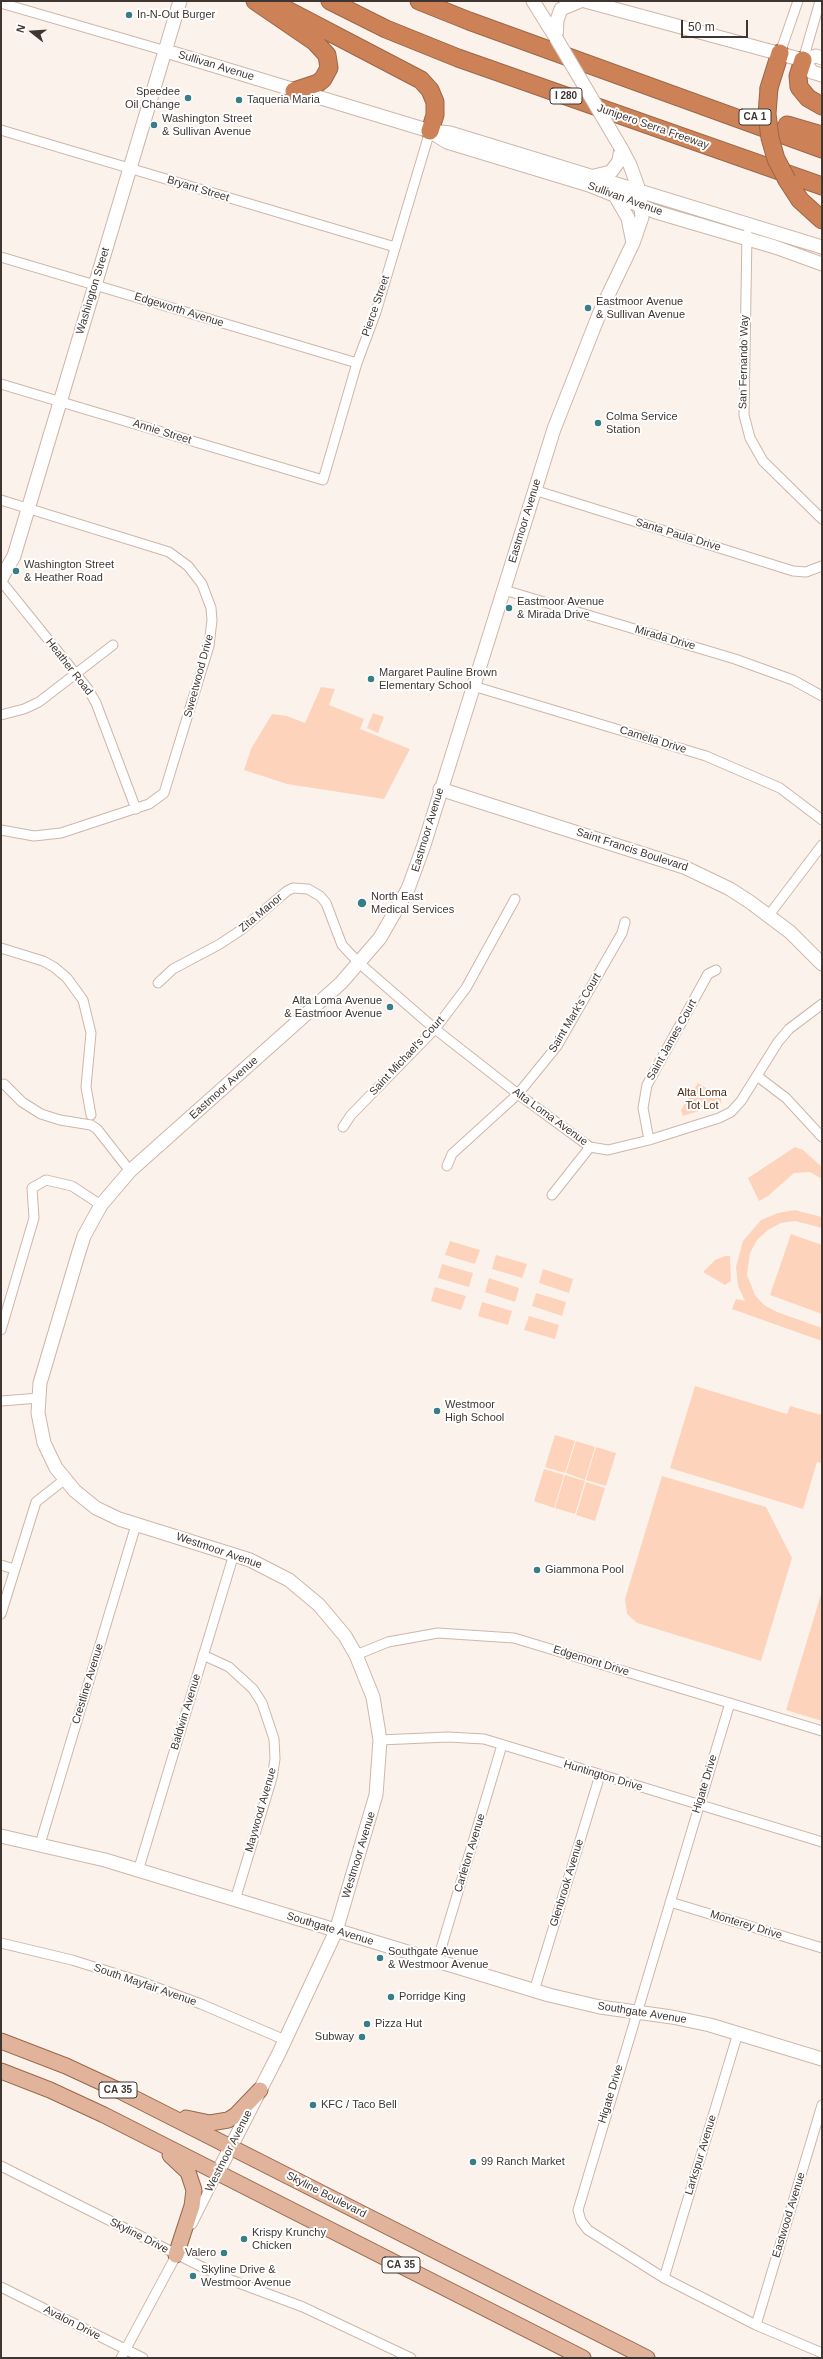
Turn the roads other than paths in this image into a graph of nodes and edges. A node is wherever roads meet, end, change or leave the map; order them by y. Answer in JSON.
{"nodes":[{"id":1,"x":180,"y":1,"type":"edge"},
{"id":2,"x":255,"y":1,"type":"edge"},
{"id":3,"x":270,"y":1,"type":"edge"},
{"id":4,"x":330,"y":1,"type":"edge"},
{"id":5,"x":419,"y":1,"type":"edge"},
{"id":6,"x":580,"y":1,"type":"edge"},
{"id":7,"x":585,"y":1,"type":"edge"},
{"id":8,"x":798,"y":1,"type":"edge"},
{"id":9,"x":820,"y":1,"type":"edge"},
{"id":10,"x":1,"y":3,"type":"edge"},
{"id":11,"x":536,"y":5,"type":"edge"},
{"id":12,"x":556,"y":38,"type":"junction"},
{"id":13,"x":166,"y":51,"type":"junction"},
{"id":14,"x":780,"y":53,"type":"junction"},
{"id":15,"x":822,"y":58,"type":"edge"},
{"id":16,"x":803,"y":60,"type":"junction"},
{"id":17,"x":822,"y":75,"type":"edge"},
{"id":18,"x":294,"y":91,"type":"junction"},
{"id":19,"x":688,"y":99,"type":"junction"},
{"id":20,"x":822,"y":106,"type":"edge"},
{"id":21,"x":1,"y":130,"type":"edge"},
{"id":22,"x":430,"y":131,"type":"junction"},
{"id":23,"x":822,"y":135,"type":"edge"},
{"id":24,"x":822,"y":149,"type":"edge"},
{"id":25,"x":624,"y":158,"type":"junction"},
{"id":26,"x":130,"y":168,"type":"junction"},
{"id":27,"x":594,"y":176,"type":"junction"},
{"id":28,"x":787,"y":180,"type":"junction"},
{"id":29,"x":822,"y":186,"type":"edge"},
{"id":30,"x":640,"y":190,"type":"junction"},
{"id":31,"x":614,"y":194,"type":"junction"},
{"id":32,"x":642,"y":206,"type":"junction"},
{"id":33,"x":822,"y":213,"type":"edge"},
{"id":34,"x":822,"y":220,"type":"edge"},
{"id":35,"x":750,"y":224,"type":"junction"},
{"id":36,"x":745,"y":238,"type":"junction"},
{"id":37,"x":633,"y":243,"type":"junction"},
{"id":38,"x":822,"y":247,"type":"edge"},
{"id":39,"x":396,"y":248,"type":"junction"},
{"id":40,"x":1,"y":258,"type":"edge"},
{"id":41,"x":822,"y":264,"type":"edge"},
{"id":42,"x":95,"y":285,"type":"junction"},
{"id":43,"x":356,"y":363,"type":"junction"},
{"id":44,"x":1,"y":384,"type":"edge"},
{"id":45,"x":60,"y":401,"type":"junction"},
{"id":46,"x":323,"y":480,"type":"joint"},
{"id":47,"x":534,"y":490,"type":"junction"},
{"id":48,"x":1,"y":500,"type":"edge"},
{"id":49,"x":28,"y":509,"type":"junction"},
{"id":50,"x":822,"y":519,"type":"edge"},
{"id":51,"x":822,"y":566,"type":"edge"},
{"id":52,"x":1,"y":580,"type":"edge"},
{"id":53,"x":504,"y":590,"type":"junction"},
{"id":54,"x":113,"y":646,"type":"dead end"},
{"id":55,"x":76,"y":675,"type":"junction"},
{"id":56,"x":473,"y":686,"type":"junction"},
{"id":57,"x":822,"y":696,"type":"edge"},
{"id":58,"x":1,"y":715,"type":"edge"},
{"id":59,"x":440,"y":789,"type":"junction"},
{"id":60,"x":136,"y":809,"type":"junction"},
{"id":61,"x":822,"y":820,"type":"edge"},
{"id":62,"x":1,"y":830,"type":"edge"},
{"id":63,"x":822,"y":845,"type":"edge"},
{"id":64,"x":514,"y":899,"type":"dead end"},
{"id":65,"x":769,"y":915,"type":"junction"},
{"id":66,"x":625,"y":922,"type":"dead end"},
{"id":67,"x":1,"y":948,"type":"edge"},
{"id":68,"x":359,"y":963,"type":"junction"},
{"id":69,"x":822,"y":964,"type":"edge"},
{"id":70,"x":716,"y":970,"type":"dead end"},
{"id":71,"x":158,"y":983,"type":"dead end"},
{"id":72,"x":822,"y":1004,"type":"edge"},
{"id":73,"x":435,"y":1029,"type":"junction"},
{"id":74,"x":757,"y":1076,"type":"junction"},
{"id":75,"x":4,"y":1084,"type":"dead end"},
{"id":76,"x":518,"y":1094,"type":"junction"},
{"id":77,"x":91,"y":1120,"type":"junction"},
{"id":78,"x":343,"y":1127,"type":"dead end"},
{"id":79,"x":822,"y":1137,"type":"edge"},
{"id":80,"x":649,"y":1140,"type":"junction"},
{"id":81,"x":590,"y":1147,"type":"junction"},
{"id":82,"x":447,"y":1166,"type":"dead end"},
{"id":83,"x":130,"y":1171,"type":"junction"},
{"id":84,"x":552,"y":1195,"type":"dead end"},
{"id":85,"x":100,"y":1205,"type":"junction"},
{"id":86,"x":1,"y":1330,"type":"edge"},
{"id":87,"x":39,"y":1398,"type":"junction"},
{"id":88,"x":1,"y":1401,"type":"edge"},
{"id":89,"x":64,"y":1480,"type":"junction"},
{"id":90,"x":136,"y":1524,"type":"junction"},
{"id":91,"x":234,"y":1554,"type":"junction"},
{"id":92,"x":1,"y":1565,"type":"edge"},
{"id":93,"x":14,"y":1569,"type":"junction"},
{"id":94,"x":1,"y":1614,"type":"edge"},
{"id":95,"x":203,"y":1655,"type":"junction"},
{"id":96,"x":356,"y":1655,"type":"junction"},
{"id":97,"x":730,"y":1703,"type":"junction"},
{"id":98,"x":822,"y":1731,"type":"edge"},
{"id":99,"x":380,"y":1740,"type":"junction"},
{"id":100,"x":502,"y":1745,"type":"junction"},
{"id":101,"x":600,"y":1774,"type":"junction"},
{"id":102,"x":699,"y":1805,"type":"junction"},
{"id":103,"x":1,"y":1836,"type":"edge"},
{"id":104,"x":822,"y":1842,"type":"edge"},
{"id":105,"x":40,"y":1844,"type":"junction"},
{"id":106,"x":138,"y":1871,"type":"junction"},
{"id":107,"x":235,"y":1900,"type":"junction"},
{"id":108,"x":670,"y":1902,"type":"junction"},
{"id":109,"x":336,"y":1931,"type":"junction"},
{"id":110,"x":1,"y":1944,"type":"edge"},
{"id":111,"x":822,"y":1948,"type":"edge"},
{"id":112,"x":437,"y":1962,"type":"junction"},
{"id":113,"x":534,"y":1991,"type":"junction"},
{"id":114,"x":636,"y":2012,"type":"junction"},
{"id":115,"x":738,"y":2033,"type":"junction"},
{"id":116,"x":285,"y":2040,"type":"junction"},
{"id":117,"x":1,"y":2041,"type":"edge"},
{"id":118,"x":822,"y":2058,"type":"edge"},
{"id":119,"x":1,"y":2071,"type":"edge"},
{"id":120,"x":260,"y":2090,"type":"junction"},
{"id":121,"x":822,"y":2105,"type":"edge"},
{"id":122,"x":156,"y":2109,"type":"junction"},
{"id":123,"x":133,"y":2129,"type":"junction"},
{"id":124,"x":231,"y":2147,"type":"junction"},
{"id":125,"x":1,"y":2166,"type":"edge"},
{"id":126,"x":218,"y":2172,"type":"junction"},
{"id":127,"x":176,"y":2255,"type":"junction"},
{"id":128,"x":664,"y":2278,"type":"junction"},
{"id":129,"x":1,"y":2287,"type":"edge"},
{"id":130,"x":756,"y":2325,"type":"junction"},
{"id":131,"x":822,"y":2353,"type":"edge"},
{"id":132,"x":123,"y":2354,"type":"edge"},
{"id":133,"x":143,"y":2358,"type":"edge"},
{"id":134,"x":411,"y":2358,"type":"edge"},
{"id":135,"x":584,"y":2358,"type":"edge"},
{"id":136,"x":647,"y":2358,"type":"edge"}],
"edges":[{"from":1,"to":13,"type":"street","name":"Washington Street"},
{"from":2,"to":18,"type":"highway"},
{"from":3,"to":22,"type":"highway"},
{"from":4,"to":29,"type":"highway","name":"Junipero Serra Freeway","number":"I 280"},
{"from":5,"to":19,"type":"highway"},
{"from":6,"to":12,"type":"street"},
{"from":7,"to":14,"type":"street"},
{"from":8,"to":14,"type":"street"},
{"from":9,"to":16,"type":"street"},
{"from":10,"to":13,"type":"street","name":"Sullivan Avenue"},
{"from":11,"to":12,"type":"street","name":"Eastmoor Avenue"},
{"from":12,"to":25,"type":"street","name":"Eastmoor Avenue","bridge":true},
{"from":13,"to":18,"type":"street","name":"Sullivan Avenue"},
{"from":13,"to":26,"type":"street","name":"Washington Street"},
{"from":14,"to":16,"type":"street"},
{"from":14,"to":28,"type":"highway","bridge":true},
{"from":15,"to":16,"type":"street"},
{"from":16,"to":17,"type":"street"},
{"from":16,"to":20,"type":"highway"},
{"from":18,"to":22,"type":"street","name":"Sullivan Avenue"},
{"from":19,"to":23,"type":"highway","number":"CA 1"},
{"from":19,"to":24,"type":"highway"},
{"from":21,"to":26,"type":"street","name":"Bryant Street"},
{"from":22,"to":27,"type":"street","name":"Sullivan Avenue"},
{"from":22,"to":31,"type":"street","name":"Sullivan Avenue"},
{"from":22,"to":39,"type":"street","name":"Pierce Street"},
{"from":25,"to":27,"type":"street"},
{"from":25,"to":30,"type":"street","name":"Eastmoor Avenue"},
{"from":26,"to":39,"type":"street","name":"Bryant Street"},
{"from":26,"to":42,"type":"street","name":"Washington Street"},
{"from":27,"to":30,"type":"street","name":"Sullivan Avenue"},
{"from":28,"to":33,"type":"highway"},
{"from":28,"to":34,"type":"highway"},
{"from":30,"to":32,"type":"street","name":"Eastmoor Avenue"},
{"from":30,"to":35,"type":"street","name":"Sullivan Avenue"},
{"from":31,"to":32,"type":"street","name":"Sullivan Avenue"},
{"from":31,"to":37,"type":"street"},
{"from":32,"to":36,"type":"street","name":"Sullivan Avenue"},
{"from":32,"to":37,"type":"street","name":"Eastmoor Avenue"},
{"from":35,"to":36,"type":"street","name":"San Fernando Way"},
{"from":35,"to":38,"type":"street","name":"Sullivan Avenue"},
{"from":36,"to":41,"type":"street","name":"Sullivan Avenue"},
{"from":36,"to":50,"type":"street","name":"San Fernando Way"},
{"from":37,"to":47,"type":"street","name":"Eastmoor Avenue"},
{"from":39,"to":43,"type":"street","name":"Pierce Street"},
{"from":40,"to":42,"type":"street","name":"Edgeworth Avenue"},
{"from":42,"to":43,"type":"street","name":"Edgeworth Avenue"},
{"from":42,"to":45,"type":"street","name":"Washington Street"},
{"from":43,"to":46,"type":"street","name":"Pierce Street"},
{"from":44,"to":45,"type":"street","name":"Annie Street"},
{"from":45,"to":46,"type":"street","name":"Annie Street"},
{"from":45,"to":49,"type":"street","name":"Washington Street"},
{"from":47,"to":51,"type":"street","name":"Santa Paula Drive"},
{"from":47,"to":53,"type":"street","name":"Eastmoor Avenue"},
{"from":48,"to":49,"type":"street","name":"Sweetwood Drive"},
{"from":49,"to":52,"type":"street","name":"Washington Street"},
{"from":49,"to":60,"type":"street","name":"Sweetwood Drive"},
{"from":52,"to":55,"type":"street","name":"Heather Road"},
{"from":53,"to":56,"type":"street","name":"Eastmoor Avenue"},
{"from":53,"to":57,"type":"street","name":"Mirada Drive"},
{"from":54,"to":55,"type":"street"},
{"from":55,"to":58,"type":"street"},
{"from":55,"to":60,"type":"street","name":"Heather Road"},
{"from":56,"to":59,"type":"street","name":"Eastmoor Avenue"},
{"from":56,"to":61,"type":"street","name":"Camelia Drive"},
{"from":59,"to":65,"type":"street","name":"Saint Francis Boulevard"},
{"from":59,"to":68,"type":"street","name":"Eastmoor Avenue"},
{"from":60,"to":62,"type":"street","name":"Sweetwood Drive"},
{"from":63,"to":65,"type":"street"},
{"from":64,"to":73,"type":"street","name":"Saint Michael's Court"},
{"from":65,"to":69,"type":"street","name":"Saint Francis Boulevard"},
{"from":66,"to":76,"type":"street","name":"Saint Mark's Court"},
{"from":67,"to":77,"type":"street"},
{"from":68,"to":71,"type":"street","name":"Zita Manor"},
{"from":68,"to":73,"type":"street","name":"Alta Loma Avenue"},
{"from":68,"to":83,"type":"street","name":"Eastmoor Avenue"},
{"from":70,"to":80,"type":"street","name":"Saint James Court"},
{"from":72,"to":74,"type":"street","name":"Alta Loma Avenue"},
{"from":73,"to":76,"type":"street","name":"Alta Loma Avenue"},
{"from":73,"to":78,"type":"street","name":"Saint Michael's Court"},
{"from":74,"to":79,"type":"street"},
{"from":74,"to":80,"type":"street","name":"Alta Loma Avenue"},
{"from":75,"to":77,"type":"street"},
{"from":76,"to":81,"type":"street","name":"Alta Loma Avenue"},
{"from":76,"to":82,"type":"street","name":"Saint Mark's Court"},
{"from":77,"to":83,"type":"street"},
{"from":80,"to":81,"type":"street","name":"Alta Loma Avenue"},
{"from":81,"to":84,"type":"street"},
{"from":83,"to":85,"type":"street","name":"Eastmoor Avenue"},
{"from":85,"to":86,"type":"street"},
{"from":85,"to":87,"type":"street","name":"Eastmoor Avenue"},
{"from":87,"to":88,"type":"street"},
{"from":87,"to":89,"type":"street","name":"Eastmoor Avenue"},
{"from":89,"to":90,"type":"street","name":"Westmoor Avenue"},
{"from":89,"to":93,"type":"street"},
{"from":90,"to":91,"type":"street","name":"Westmoor Avenue"},
{"from":90,"to":105,"type":"street","name":"Crestline Avenue"},
{"from":91,"to":95,"type":"street","name":"Baldwin Avenue"},
{"from":91,"to":96,"type":"street","name":"Westmoor Avenue"},
{"from":92,"to":93,"type":"street"},
{"from":93,"to":94,"type":"street"},
{"from":95,"to":106,"type":"street","name":"Baldwin Avenue"},
{"from":95,"to":107,"type":"street","name":"Maywood Avenue"},
{"from":96,"to":97,"type":"street","name":"Edgemont Drive"},
{"from":96,"to":99,"type":"street","name":"Westmoor Avenue"},
{"from":97,"to":98,"type":"street","name":"Edgemont Drive"},
{"from":97,"to":102,"type":"street","name":"Higate Drive"},
{"from":99,"to":100,"type":"street","name":"Huntington Drive"},
{"from":99,"to":109,"type":"street","name":"Westmoor Avenue"},
{"from":100,"to":101,"type":"street","name":"Huntington Drive"},
{"from":100,"to":112,"type":"street","name":"Carleton Avenue"},
{"from":101,"to":102,"type":"street","name":"Huntington Drive"},
{"from":101,"to":113,"type":"street","name":"Glenbrook Avenue"},
{"from":102,"to":104,"type":"street","name":"Huntington Drive"},
{"from":102,"to":108,"type":"street","name":"Higate Drive"},
{"from":103,"to":105,"type":"street","name":"Southgate Avenue"},
{"from":105,"to":106,"type":"street","name":"Southgate Avenue"},
{"from":106,"to":107,"type":"street","name":"Southgate Avenue"},
{"from":107,"to":109,"type":"street","name":"Southgate Avenue"},
{"from":108,"to":111,"type":"street","name":"Monterey Drive"},
{"from":108,"to":114,"type":"street","name":"Higate Drive"},
{"from":109,"to":112,"type":"street","name":"Southgate Avenue"},
{"from":109,"to":116,"type":"street","name":"Westmoor Avenue"},
{"from":110,"to":116,"type":"street","name":"South Mayfair Avenue"},
{"from":112,"to":113,"type":"street","name":"Southgate Avenue"},
{"from":113,"to":114,"type":"street","name":"Southgate Avenue"},
{"from":114,"to":115,"type":"street","name":"Southgate Avenue"},
{"from":114,"to":128,"type":"street","name":"Higate Drive"},
{"from":115,"to":118,"type":"street","name":"Southgate Avenue"},
{"from":115,"to":128,"type":"street","name":"Larkspur Avenue"},
{"from":116,"to":120,"type":"street","name":"Westmoor Avenue"},
{"from":117,"to":122,"type":"main road","name":"Skyline Boulevard","number":"CA 35"},
{"from":119,"to":123,"type":"main road","number":"CA 35"},
{"from":120,"to":122,"type":"main road"},
{"from":120,"to":124,"type":"street","name":"Westmoor Avenue"},
{"from":121,"to":130,"type":"street","name":"Eastwood Avenue"},
{"from":122,"to":124,"type":"main road","name":"Skyline Boulevard","number":"CA 35"},
{"from":123,"to":126,"type":"main road","number":"CA 35"},
{"from":123,"to":127,"type":"main road"},
{"from":124,"to":126,"type":"street","name":"Westmoor Avenue"},
{"from":124,"to":136,"type":"main road","name":"Skyline Boulevard","number":"CA 35"},
{"from":125,"to":127,"type":"street","name":"Skyline Drive"},
{"from":126,"to":127,"type":"street","name":"Westmoor Avenue"},
{"from":126,"to":135,"type":"main road","number":"CA 35"},
{"from":127,"to":132,"type":"street","name":"Westmoor Avenue"},
{"from":127,"to":134,"type":"street","name":"Skyline Drive"},
{"from":128,"to":130,"type":"street","name":"Higate Drive"},
{"from":129,"to":132,"type":"street","name":"Avalon Drive"},
{"from":130,"to":131,"type":"street","name":"Higate Drive"},
{"from":132,"to":133,"type":"street","name":"Avalon Drive"}]}
